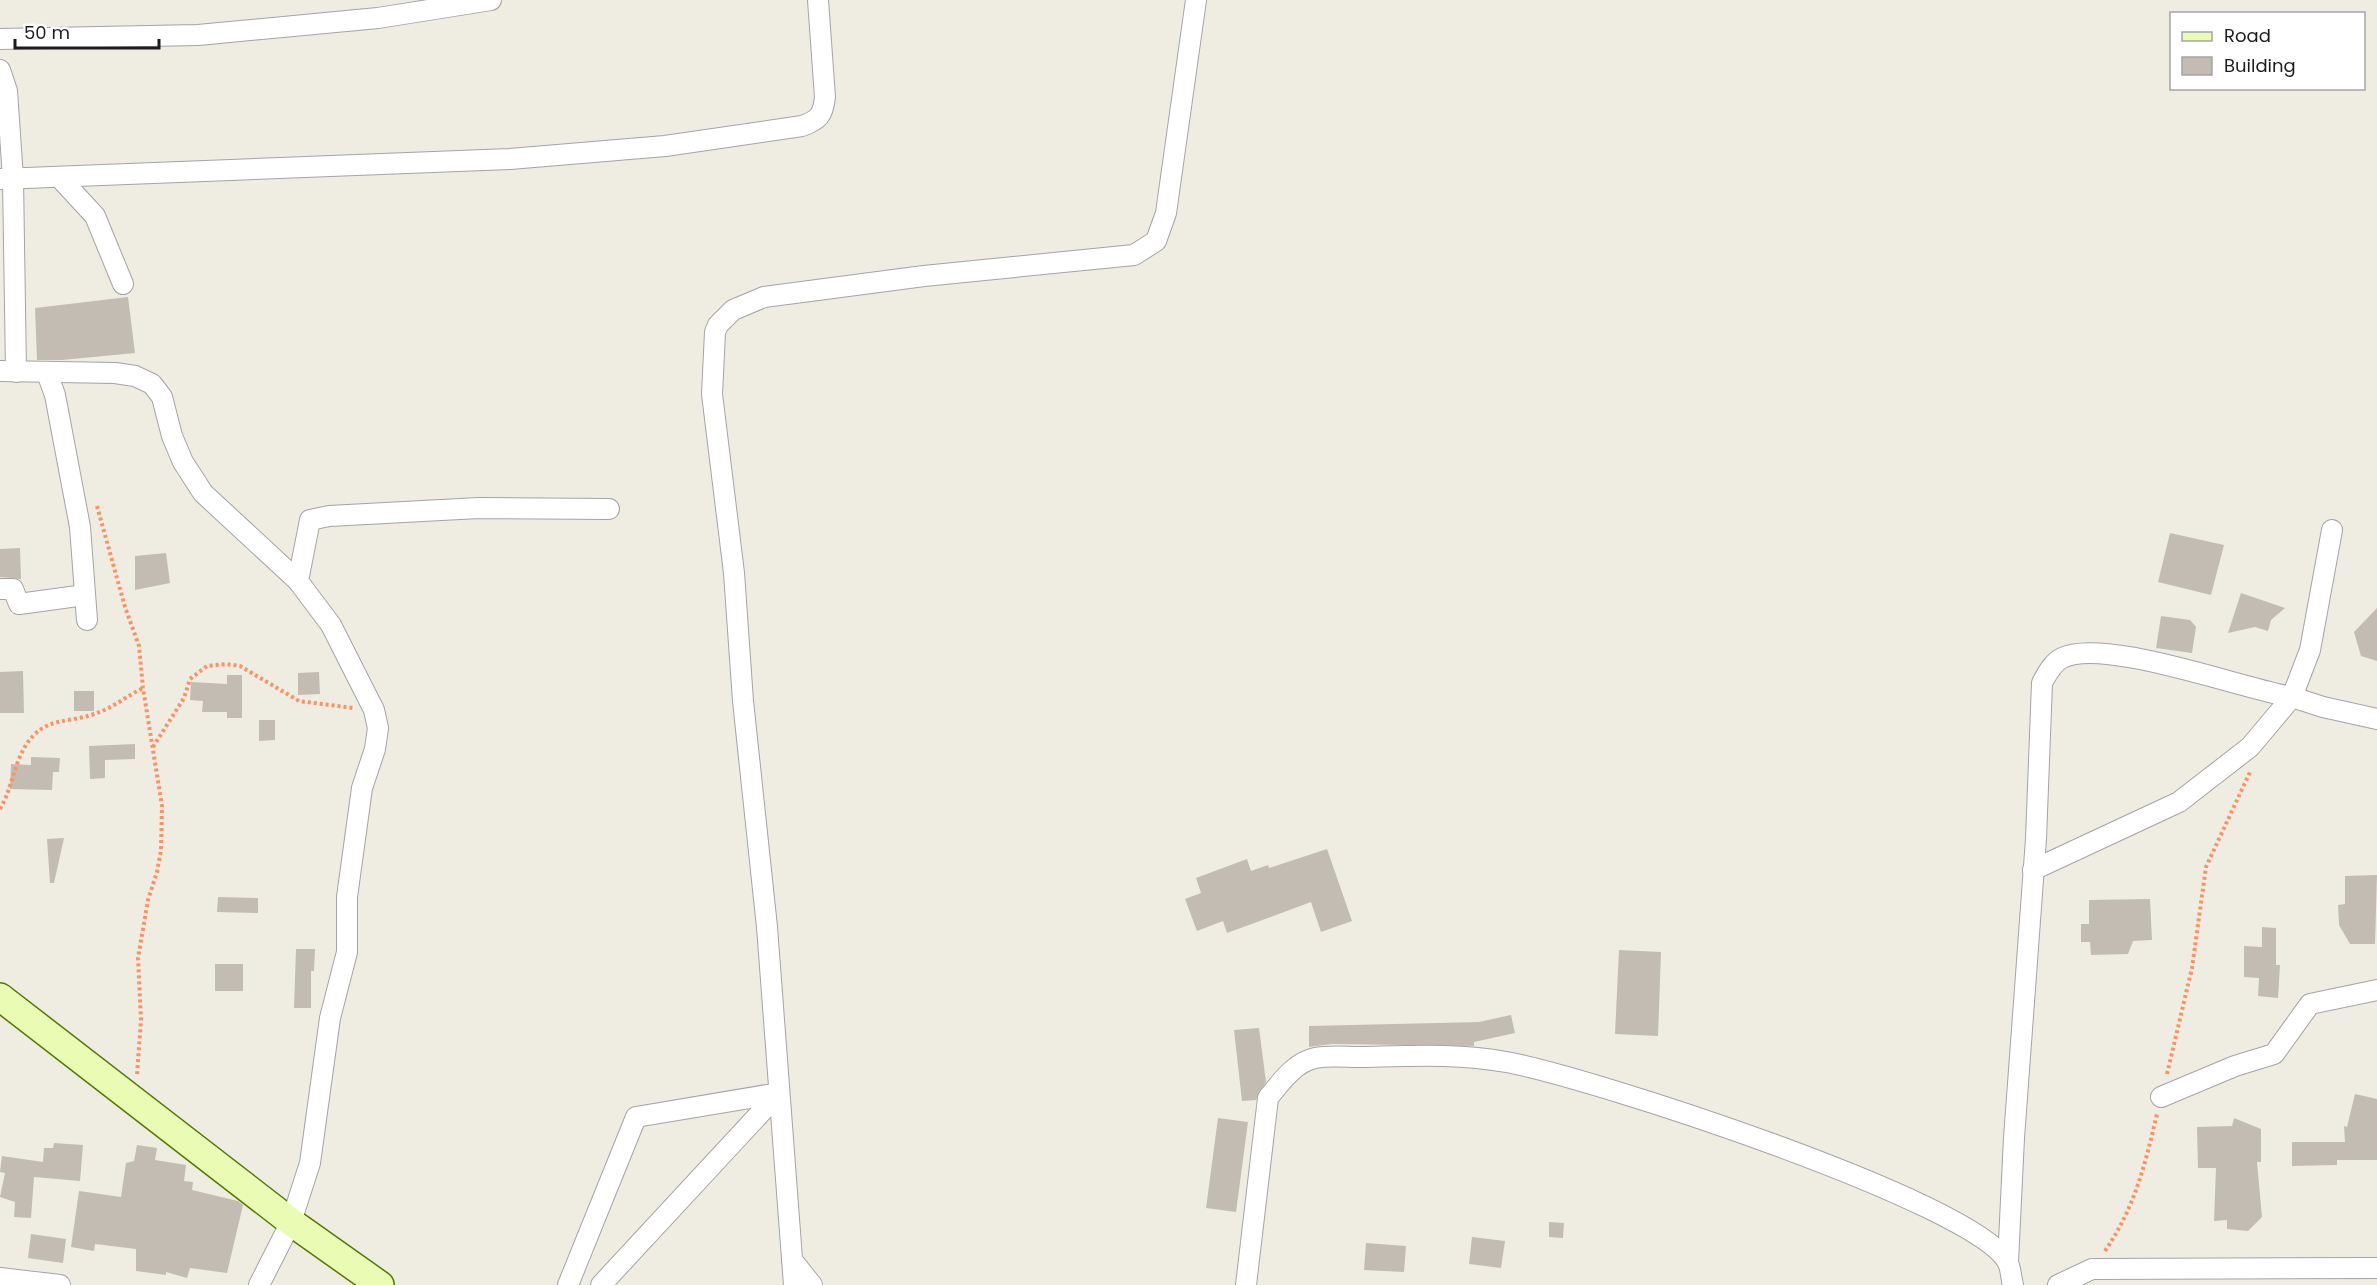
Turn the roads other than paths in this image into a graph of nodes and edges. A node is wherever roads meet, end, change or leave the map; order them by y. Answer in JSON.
{"nodes":[{"id":1,"x":491,"y":0,"type":"edge"},
{"id":2,"x":818,"y":0,"type":"edge"},
{"id":3,"x":1196,"y":0,"type":"edge"},
{"id":4,"x":0,"y":39,"type":"edge"},
{"id":5,"x":0,"y":70,"type":"edge"},
{"id":6,"x":58,"y":177,"type":"junction"},
{"id":7,"x":6,"y":179,"type":"edge"},
{"id":8,"x":123,"y":284,"type":"dead end"},
{"id":9,"x":8,"y":372,"type":"edge"},
{"id":10,"x":47,"y":373,"type":"junction"},
{"id":11,"x":609,"y":509,"type":"dead end"},
{"id":12,"x":2332,"y":530,"type":"dead end"},
{"id":13,"x":298,"y":581,"type":"junction"},
{"id":14,"x":0,"y":590,"type":"edge"},
{"id":15,"x":85,"y":595,"type":"junction"},
{"id":16,"x":87,"y":620,"type":"dead end"},
{"id":17,"x":2292,"y":697,"type":"junction"},
{"id":18,"x":2377,"y":718,"type":"edge"},
{"id":19,"x":2034,"y":870,"type":"junction"},
{"id":20,"x":2377,"y":990,"type":"edge"},
{"id":21,"x":0,"y":997,"type":"edge"},
{"id":22,"x":779,"y":1094,"type":"junction"},
{"id":23,"x":2161,"y":1097,"type":"road end"},
{"id":24,"x":291,"y":1222,"type":"junction"},
{"id":25,"x":792,"y":1260,"type":"junction"},
{"id":26,"x":2008,"y":1262,"type":"junction"},
{"id":27,"x":2377,"y":1268,"type":"edge"},
{"id":28,"x":0,"y":1278,"type":"edge"},
{"id":29,"x":60,"y":1285,"type":"edge"},
{"id":30,"x":259,"y":1285,"type":"edge"},
{"id":31,"x":380,"y":1285,"type":"edge"},
{"id":32,"x":568,"y":1285,"type":"edge"},
{"id":33,"x":601,"y":1285,"type":"edge"},
{"id":34,"x":794,"y":1285,"type":"edge"},
{"id":35,"x":812,"y":1285,"type":"edge"},
{"id":36,"x":1245,"y":1285,"type":"edge"},
{"id":37,"x":2013,"y":1285,"type":"edge"},
{"id":38,"x":2058,"y":1285,"type":"edge"}],
"edges":[{"from":1,"to":4,"type":"street"},
{"from":2,"to":6,"type":"street"},
{"from":3,"to":22,"type":"street"},
{"from":5,"to":7,"type":"street"},
{"from":6,"to":7,"type":"street"},
{"from":6,"to":8,"type":"street"},
{"from":7,"to":9,"type":"street"},
{"from":9,"to":10,"type":"street"},
{"from":10,"to":13,"type":"street"},
{"from":10,"to":15,"type":"street"},
{"from":11,"to":13,"type":"street"},
{"from":12,"to":17,"type":"street"},
{"from":13,"to":24,"type":"street"},
{"from":14,"to":15,"type":"street"},
{"from":15,"to":16,"type":"street"},
{"from":17,"to":18,"type":"street"},
{"from":17,"to":19,"type":"street"},
{"from":17,"to":19,"type":"street"},
{"from":19,"to":26,"type":"street"},
{"from":20,"to":23,"type":"street"},
{"from":21,"to":24,"type":"street"},
{"from":22,"to":25,"type":"street"},
{"from":22,"to":32,"type":"street"},
{"from":22,"to":33,"type":"street"},
{"from":24,"to":30,"type":"street"},
{"from":24,"to":31,"type":"street"},
{"from":25,"to":34,"type":"street"},
{"from":25,"to":35,"type":"street"},
{"from":26,"to":36,"type":"street"},
{"from":26,"to":37,"type":"street"},
{"from":27,"to":38,"type":"street"},
{"from":28,"to":29,"type":"street"}]}
